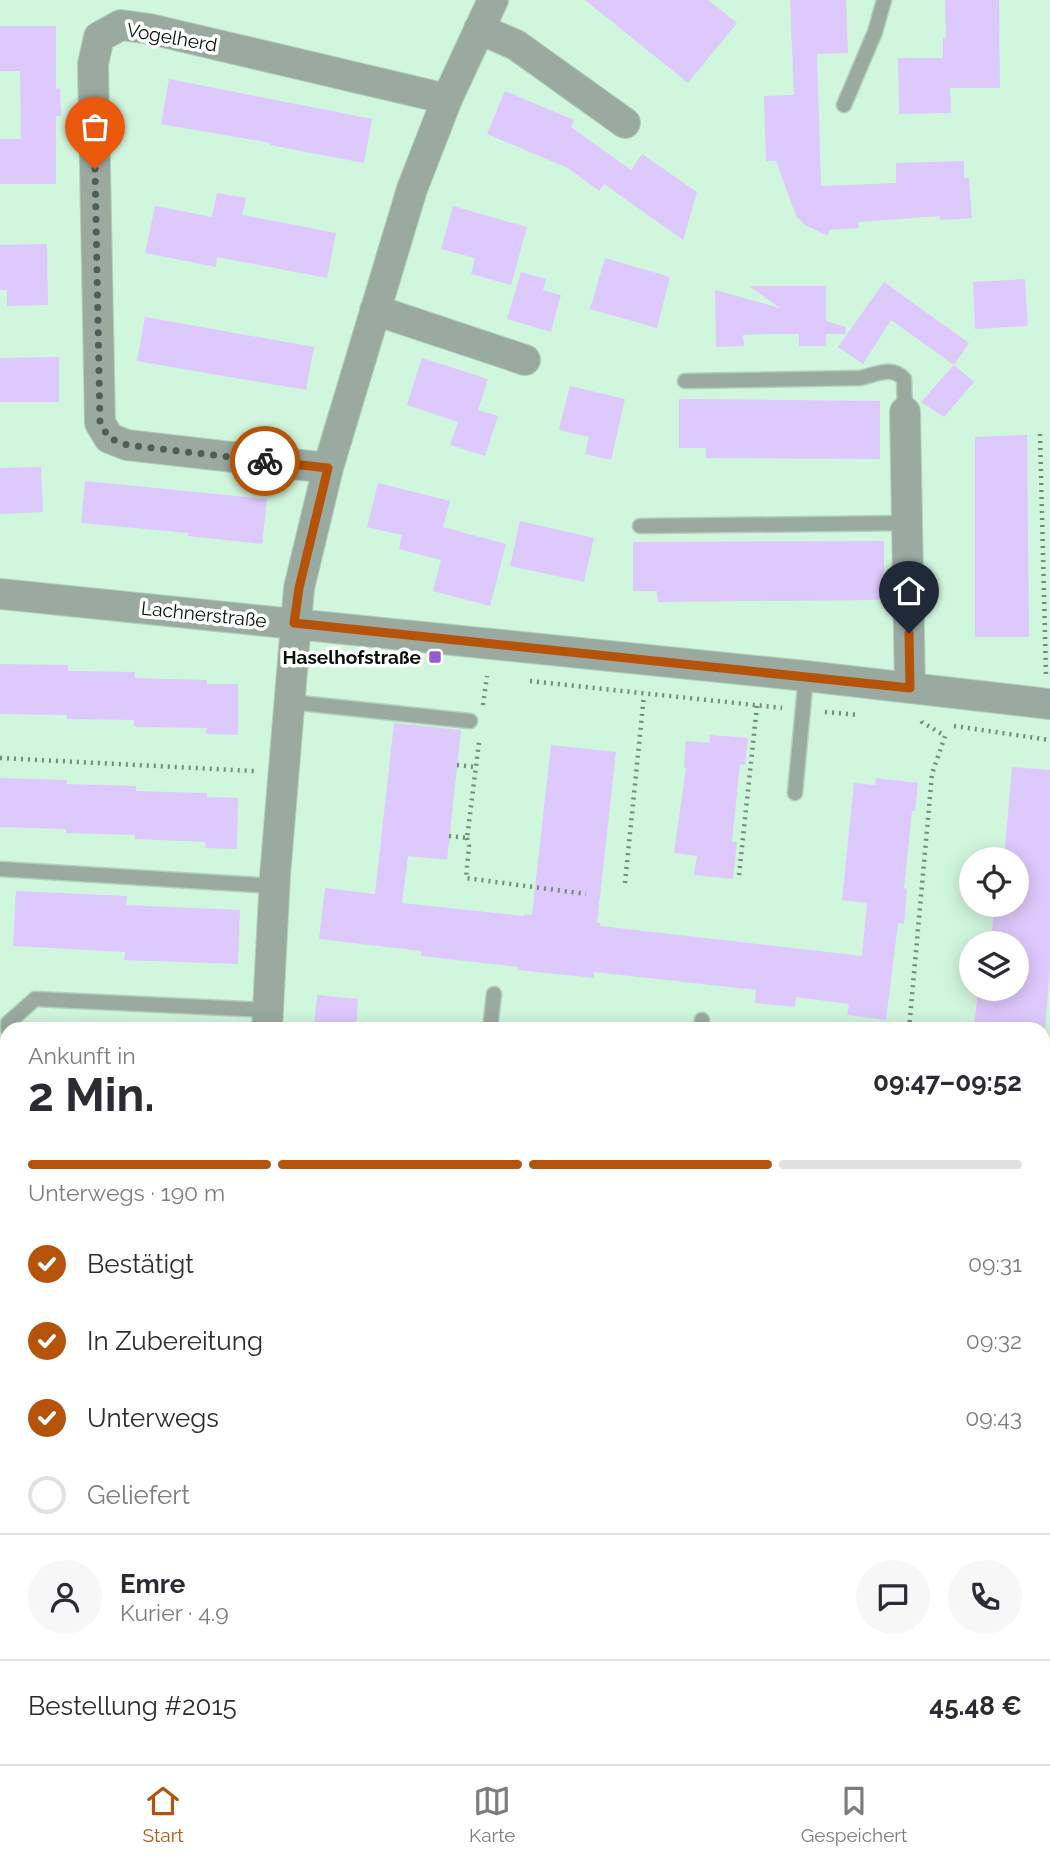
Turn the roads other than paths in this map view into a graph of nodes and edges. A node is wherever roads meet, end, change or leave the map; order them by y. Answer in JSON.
{"nodes":[{"id":1,"x":494,"y":0,"type":"edge"},
{"id":2,"x":884,"y":0,"type":"edge"},
{"id":3,"x":479,"y":29,"type":"junction"},
{"id":4,"x":447,"y":99,"type":"junction"},
{"id":5,"x":844,"y":105,"type":"dead end"},
{"id":6,"x":625,"y":123,"type":"dead end"},
{"id":7,"x":376,"y":310,"type":"junction"},
{"id":8,"x":525,"y":360,"type":"dead end"},
{"id":9,"x":685,"y":381,"type":"dead end"},
{"id":10,"x":905,"y":412,"type":"joint"},
{"id":11,"x":328,"y":468,"type":"junction"},
{"id":12,"x":907,"y":523,"type":"junction"},
{"id":13,"x":640,"y":526,"type":"dead end"},
{"id":14,"x":0,"y":594,"type":"edge"},
{"id":15,"x":294,"y":623,"type":"junction"},
{"id":16,"x":806,"y":676,"type":"junction"},
{"id":17,"x":910,"y":688,"type":"junction"},
{"id":18,"x":290,"y":702,"type":"junction"},
{"id":19,"x":1048,"y":704,"type":"edge"},
{"id":20,"x":476,"y":718,"type":"road end"},
{"id":21,"x":794,"y":793,"type":"dead end"},
{"id":22,"x":0,"y":869,"type":"edge"},
{"id":23,"x":274,"y":886,"type":"junction"},
{"id":24,"x":494,"y":994,"type":"dead end"},
{"id":25,"x":267,"y":1019,"type":"edge"},
{"id":26,"x":9,"y":1022,"type":"edge"},
{"id":27,"x":491,"y":1022,"type":"edge"}],
"edges":[{"from":1,"to":3,"type":"street"},
{"from":2,"to":5,"type":"lane"},
{"from":3,"to":4,"type":"street"},
{"from":3,"to":6,"type":"street"},
{"from":4,"to":7,"type":"street"},
{"from":4,"to":11,"type":"street","name":"Vogelherd"},
{"from":7,"to":8,"type":"street"},
{"from":7,"to":11,"type":"street"},
{"from":9,"to":10,"type":"lane"},
{"from":10,"to":12,"type":"street"},
{"from":11,"to":15,"type":"street"},
{"from":12,"to":13,"type":"lane"},
{"from":12,"to":17,"type":"street"},
{"from":14,"to":15,"type":"street","name":"Lachnerstraße"},
{"from":15,"to":16,"type":"street","name":"Lachnerstraße"},
{"from":15,"to":18,"type":"street"},
{"from":16,"to":17,"type":"street","name":"Lachnerstraße"},
{"from":16,"to":21,"type":"lane"},
{"from":17,"to":19,"type":"street","name":"Lachnerstraße"},
{"from":18,"to":20,"type":"lane"},
{"from":18,"to":23,"type":"street"},
{"from":22,"to":23,"type":"lane"},
{"from":23,"to":25,"type":"street"},
{"from":24,"to":27,"type":"lane"},
{"from":25,"to":26,"type":"lane"}]}
